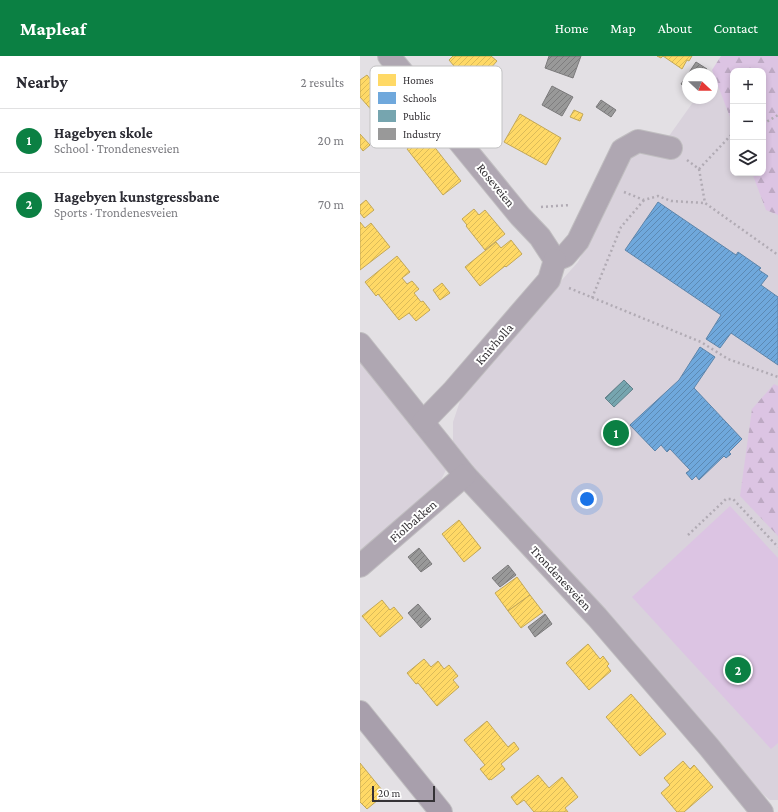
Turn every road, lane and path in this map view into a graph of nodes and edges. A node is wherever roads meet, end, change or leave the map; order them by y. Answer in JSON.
{"nodes":[{"id":1,"x":389,"y":56,"type":"edge"},
{"id":2,"x":397,"y":66,"type":"edge"},
{"id":3,"x":778,"y":115,"type":"edge"},
{"id":4,"x":766,"y":123,"type":"edge"},
{"id":5,"x":730,"y":136,"type":"edge"},
{"id":6,"x":464,"y":148,"type":"edge"},
{"id":7,"x":670,"y":148,"type":"joint"},
{"id":8,"x":699,"y":169,"type":"junction"},
{"id":9,"x":601,"y":194,"type":"junction"},
{"id":10,"x":644,"y":200,"type":"junction"},
{"id":11,"x":705,"y":203,"type":"junction"},
{"id":12,"x":520,"y":216,"type":"junction"},
{"id":13,"x":778,"y":255,"type":"edge"},
{"id":14,"x":552,"y":270,"type":"junction"},
{"id":15,"x":592,"y":298,"type":"junction"},
{"id":16,"x":360,"y":344,"type":"edge"},
{"id":17,"x":778,"y":377,"type":"edge"},
{"id":18,"x":423,"y":422,"type":"junction"},
{"id":19,"x":465,"y":475,"type":"junction"},
{"id":20,"x":688,"y":535,"type":"dead end"},
{"id":21,"x":778,"y":547,"type":"edge"},
{"id":22,"x":360,"y":566,"type":"edge"},
{"id":23,"x":360,"y":712,"type":"edge"},
{"id":24,"x":441,"y":812,"type":"edge"},
{"id":25,"x":762,"y":812,"type":"edge"}],
"edges":[{"from":1,"to":2,"type":"street","name":"Roseveien"},
{"from":3,"to":4,"type":"path"},
{"from":5,"to":8,"type":"path"},
{"from":6,"to":12,"type":"street","name":"Roseveien"},
{"from":7,"to":8,"type":"path"},
{"from":7,"to":9,"type":"street","name":"Knivholla"},
{"from":8,"to":11,"type":"path"},
{"from":9,"to":10,"type":"path"},
{"from":9,"to":12,"type":"path"},
{"from":9,"to":14,"type":"street","name":"Knivholla"},
{"from":10,"to":11,"type":"path"},
{"from":10,"to":15,"type":"path"},
{"from":11,"to":13,"type":"path"},
{"from":12,"to":14,"type":"street","name":"Roseveien"},
{"from":14,"to":15,"type":"path"},
{"from":14,"to":18,"type":"street","name":"Knivholla"},
{"from":15,"to":17,"type":"path"},
{"from":16,"to":18,"type":"street","name":"Trondenesveien"},
{"from":18,"to":19,"type":"street","name":"Trondenesveien"},
{"from":19,"to":22,"type":"street","name":"Fiolbakken"},
{"from":19,"to":25,"type":"street","name":"Trondenesveien"},
{"from":20,"to":21,"type":"path"},
{"from":23,"to":24,"type":"main road"}]}
